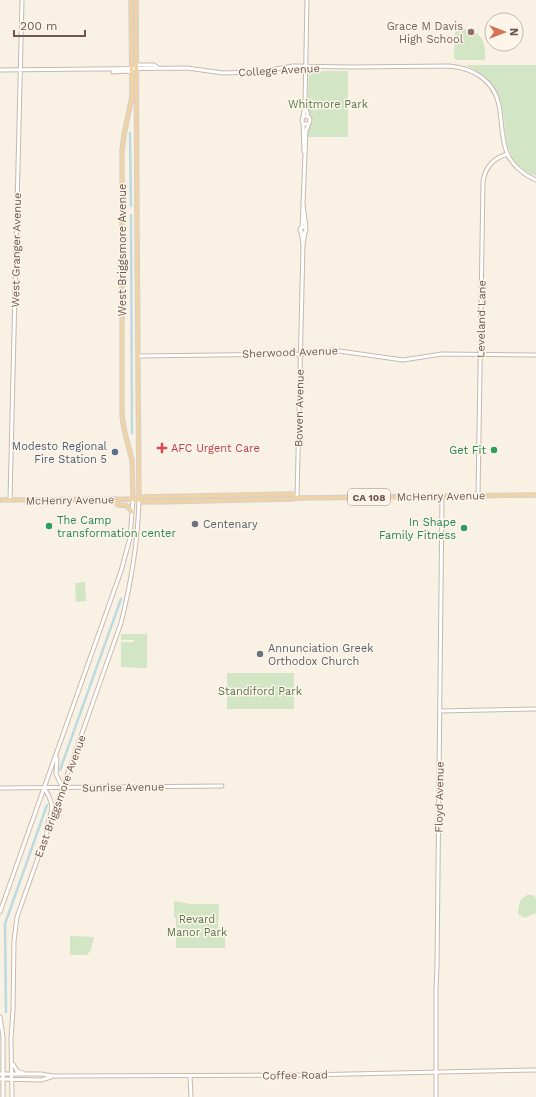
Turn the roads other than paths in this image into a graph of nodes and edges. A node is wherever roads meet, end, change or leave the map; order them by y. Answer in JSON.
{"nodes":[{"id":1,"x":22,"y":0,"type":"edge"},
{"id":2,"x":131,"y":0,"type":"edge"},
{"id":3,"x":136,"y":0,"type":"edge"},
{"id":4,"x":307,"y":0,"type":"edge"},
{"id":5,"x":306,"y":66,"type":"junction"},
{"id":6,"x":133,"y":69,"type":"junction"},
{"id":7,"x":0,"y":70,"type":"edge"},
{"id":8,"x":20,"y":70,"type":"junction"},
{"id":9,"x":305,"y":104,"type":"junction"},
{"id":10,"x":303,"y":117,"type":"junction"},
{"id":11,"x":308,"y":117,"type":"junction"},
{"id":12,"x":303,"y":123,"type":"junction"},
{"id":13,"x":309,"y":123,"type":"junction"},
{"id":14,"x":304,"y":154,"type":"junction"},
{"id":15,"x":508,"y":154,"type":"junction"},
{"id":16,"x":536,"y":180,"type":"edge"},
{"id":17,"x":301,"y":354,"type":"junction"},
{"id":18,"x":480,"y":354,"type":"junction"},
{"id":19,"x":536,"y":355,"type":"edge"},
{"id":20,"x":139,"y":356,"type":"junction"},
{"id":21,"x":536,"y":495,"type":"edge"},
{"id":22,"x":442,"y":496,"type":"junction"},
{"id":23,"x":478,"y":496,"type":"junction"},
{"id":24,"x":297,"y":498,"type":"junction"},
{"id":25,"x":114,"y":499,"type":"junction"},
{"id":26,"x":133,"y":499,"type":"junction"},
{"id":27,"x":139,"y":499,"type":"junction"},
{"id":28,"x":0,"y":500,"type":"edge"},
{"id":29,"x":10,"y":500,"type":"junction"},
{"id":30,"x":132,"y":512,"type":"junction"},
{"id":31,"x":536,"y":709,"type":"edge"},
{"id":32,"x":440,"y":711,"type":"junction"},
{"id":33,"x":59,"y":747,"type":"junction"},
{"id":34,"x":222,"y":786,"type":"dead end"},
{"id":35,"x":0,"y":788,"type":"edge"},
{"id":36,"x":44,"y":788,"type":"junction"},
{"id":37,"x":63,"y":788,"type":"junction"},
{"id":38,"x":47,"y":831,"type":"junction"},
{"id":39,"x":0,"y":912,"type":"edge"},
{"id":40,"x":0,"y":1017,"type":"edge"},
{"id":41,"x":12,"y":1060,"type":"junction"},
{"id":42,"x":536,"y":1070,"type":"edge"},
{"id":43,"x":436,"y":1072,"type":"junction"},
{"id":44,"x":2,"y":1074,"type":"edge"},
{"id":45,"x":12,"y":1074,"type":"junction"},
{"id":46,"x":26,"y":1074,"type":"junction"},
{"id":47,"x":53,"y":1076,"type":"junction"},
{"id":48,"x":190,"y":1076,"type":"junction"},
{"id":49,"x":2,"y":1079,"type":"edge"},
{"id":50,"x":12,"y":1080,"type":"junction"},
{"id":51,"x":0,"y":1083,"type":"edge"},
{"id":52,"x":3,"y":1091,"type":"junction"},
{"id":53,"x":3,"y":1097,"type":"edge"},
{"id":54,"x":12,"y":1097,"type":"edge"},
{"id":55,"x":191,"y":1097,"type":"edge"},
{"id":56,"x":436,"y":1097,"type":"edge"}],
"edges":[{"from":1,"to":8,"type":"street","name":"West Granger Avenue"},
{"from":2,"to":6,"type":"main road","name":"West Briggsmore Avenue"},
{"from":3,"to":6,"type":"main road","name":"West Briggsmore Avenue"},
{"from":4,"to":5,"type":"street"},
{"from":5,"to":6,"type":"street","name":"College Avenue"},
{"from":5,"to":9,"type":"street"},
{"from":5,"to":15,"type":"street","name":"College Avenue"},
{"from":6,"to":8,"type":"street","name":"College Avenue"},
{"from":6,"to":20,"type":"main road","name":"West Briggsmore Avenue"},
{"from":6,"to":26,"type":"main road","name":"West Briggsmore Avenue"},
{"from":7,"to":8,"type":"street"},
{"from":8,"to":29,"type":"street","name":"West Granger Avenue"},
{"from":9,"to":10,"type":"street"},
{"from":9,"to":11,"type":"street"},
{"from":10,"to":11,"type":"street"},
{"from":10,"to":12,"type":"street"},
{"from":11,"to":13,"type":"street"},
{"from":12,"to":13,"type":"street"},
{"from":12,"to":14,"type":"street"},
{"from":13,"to":14,"type":"street"},
{"from":14,"to":17,"type":"street","name":"Bowen Avenue"},
{"from":15,"to":16,"type":"street","name":"College Avenue"},
{"from":15,"to":18,"type":"street","name":"Leveland Lane"},
{"from":17,"to":18,"type":"street","name":"Sherwood Avenue"},
{"from":17,"to":20,"type":"street","name":"Sherwood Avenue"},
{"from":17,"to":24,"type":"street","name":"Bowen Avenue"},
{"from":18,"to":19,"type":"street","name":"Sherwood Avenue"},
{"from":18,"to":23,"type":"street","name":"Leveland Lane"},
{"from":20,"to":27,"type":"main road","name":"West Briggsmore Avenue"},
{"from":21,"to":23,"type":"main road","name":"McHenry Avenue","number":"CA 108"},
{"from":22,"to":23,"type":"main road","name":"McHenry Avenue","number":"CA 108"},
{"from":22,"to":24,"type":"main road","name":"McHenry Avenue","number":"CA 108"},
{"from":22,"to":32,"type":"street","name":"Floyd Avenue"},
{"from":24,"to":27,"type":"main road","name":"McHenry Avenue","number":"CA 108"},
{"from":25,"to":26,"type":"main road","name":"McHenry Avenue","number":"CA 108"},
{"from":25,"to":29,"type":"main road","name":"McHenry Avenue","number":"CA 108"},
{"from":25,"to":30,"type":"main road"},
{"from":26,"to":27,"type":"main road","name":"McHenry Avenue","number":"CA 108"},
{"from":26,"to":30,"type":"street","name":"East Briggsmore Avenue"},
{"from":27,"to":37,"type":"street","name":"East Briggsmore Avenue"},
{"from":28,"to":29,"type":"main road","name":"McHenry Avenue","number":"CA 108"},
{"from":30,"to":33,"type":"street","name":"East Briggsmore Avenue"},
{"from":31,"to":32,"type":"street"},
{"from":32,"to":43,"type":"street","name":"Floyd Avenue"},
{"from":33,"to":36,"type":"street","name":"East Briggsmore Avenue"},
{"from":33,"to":37,"type":"street"},
{"from":34,"to":37,"type":"street","name":"Sunrise Avenue"},
{"from":35,"to":36,"type":"street","name":"Sunrise Avenue"},
{"from":36,"to":37,"type":"street","name":"Sunrise Avenue"},
{"from":36,"to":38,"type":"street"},
{"from":36,"to":39,"type":"street","name":"East Briggsmore Avenue"},
{"from":37,"to":38,"type":"street","name":"East Briggsmore Avenue"},
{"from":38,"to":41,"type":"street","name":"East Briggsmore Avenue"},
{"from":40,"to":44,"type":"street"},
{"from":41,"to":45,"type":"street","name":"East Briggsmore Avenue"},
{"from":41,"to":46,"type":"street"},
{"from":42,"to":43,"type":"street","name":"Coffee Road"},
{"from":43,"to":48,"type":"street","name":"Coffee Road"},
{"from":43,"to":56,"type":"street","name":"Floyd Avenue"},
{"from":44,"to":45,"type":"street","name":"Coffee Road"},
{"from":44,"to":49,"type":"street"},
{"from":45,"to":46,"type":"street","name":"Coffee Road"},
{"from":45,"to":50,"type":"street","name":"East Briggsmore Avenue"},
{"from":46,"to":47,"type":"street","name":"Coffee Road"},
{"from":47,"to":48,"type":"street","name":"Coffee Road"},
{"from":47,"to":50,"type":"street","name":"Coffee Road"},
{"from":48,"to":55,"type":"street"},
{"from":49,"to":50,"type":"street","name":"Coffee Road"},
{"from":49,"to":52,"type":"street"},
{"from":50,"to":54,"type":"street","name":"East Briggsmore Avenue"},
{"from":51,"to":52,"type":"street"},
{"from":52,"to":53,"type":"street"}]}
